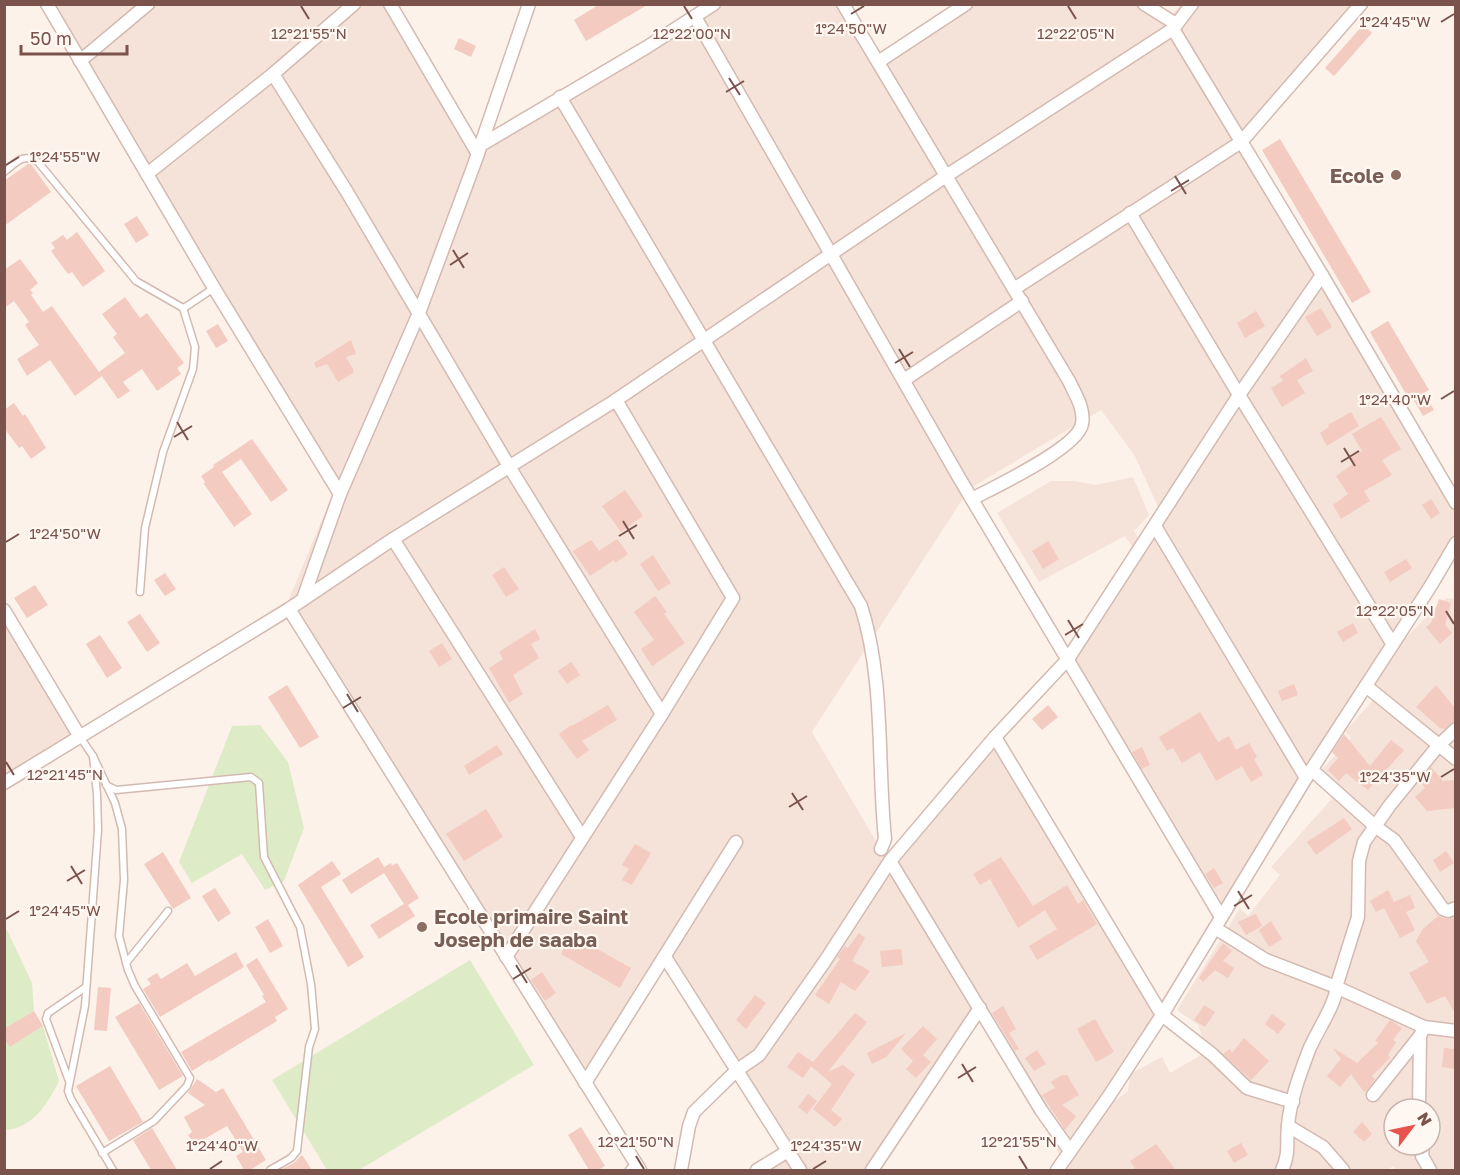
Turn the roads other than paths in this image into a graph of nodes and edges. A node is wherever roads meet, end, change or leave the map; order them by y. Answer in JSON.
{"nodes":[{"id":1,"x":47,"y":4,"type":"edge"},
{"id":2,"x":147,"y":4,"type":"edge"},
{"id":3,"x":354,"y":4,"type":"edge"},
{"id":4,"x":390,"y":4,"type":"edge"},
{"id":5,"x":529,"y":4,"type":"edge"},
{"id":6,"x":714,"y":4,"type":"edge"},
{"id":7,"x":843,"y":4,"type":"edge"},
{"id":8,"x":966,"y":4,"type":"edge"},
{"id":9,"x":1144,"y":4,"type":"edge"},
{"id":10,"x":1361,"y":4,"type":"edge"},
{"id":11,"x":1191,"y":5,"type":"edge"},
{"id":12,"x":695,"y":17,"type":"junction"},
{"id":13,"x":1174,"y":26,"type":"junction"},
{"id":14,"x":80,"y":61,"type":"junction"},
{"id":15,"x":878,"y":62,"type":"junction"},
{"id":16,"x":273,"y":74,"type":"junction"},
{"id":17,"x":560,"y":97,"type":"junction"},
{"id":18,"x":1241,"y":142,"type":"junction"},
{"id":19,"x":480,"y":149,"type":"junction"},
{"id":20,"x":4,"y":172,"type":"edge"},
{"id":21,"x":147,"y":174,"type":"junction"},
{"id":22,"x":946,"y":176,"type":"junction"},
{"id":23,"x":1130,"y":213,"type":"junction"},
{"id":24,"x":832,"y":255,"type":"junction"},
{"id":25,"x":1322,"y":274,"type":"junction"},
{"id":26,"x":214,"y":288,"type":"junction"},
{"id":27,"x":1014,"y":289,"type":"junction"},
{"id":28,"x":1022,"y":301,"type":"junction"},
{"id":29,"x":183,"y":308,"type":"junction"},
{"id":30,"x":419,"y":313,"type":"junction"},
{"id":31,"x":703,"y":340,"type":"junction"},
{"id":32,"x":904,"y":380,"type":"junction"},
{"id":33,"x":1239,"y":395,"type":"junction"},
{"id":34,"x":616,"y":400,"type":"junction"},
{"id":35,"x":510,"y":468,"type":"junction"},
{"id":36,"x":340,"y":494,"type":"junction"},
{"id":37,"x":972,"y":499,"type":"junction"},
{"id":38,"x":1455,"y":503,"type":"edge"},
{"id":39,"x":1155,"y":526,"type":"junction"},
{"id":40,"x":393,"y":539,"type":"junction"},
{"id":41,"x":1455,"y":543,"type":"edge"},
{"id":42,"x":140,"y":592,"type":"dead end"},
{"id":43,"x":303,"y":599,"type":"junction"},
{"id":44,"x":289,"y":609,"type":"junction"},
{"id":45,"x":4,"y":610,"type":"edge"},
{"id":46,"x":1392,"y":643,"type":"junction"},
{"id":47,"x":1068,"y":659,"type":"junction"},
{"id":48,"x":1366,"y":686,"type":"junction"},
{"id":49,"x":662,"y":714,"type":"junction"},
{"id":50,"x":1455,"y":729,"type":"edge"},
{"id":51,"x":80,"y":737,"type":"junction"},
{"id":52,"x":995,"y":737,"type":"junction"},
{"id":53,"x":1438,"y":746,"type":"junction"},
{"id":54,"x":93,"y":756,"type":"junction"},
{"id":55,"x":1455,"y":759,"type":"edge"},
{"id":56,"x":1309,"y":774,"type":"junction"},
{"id":57,"x":4,"y":783,"type":"edge"},
{"id":58,"x":106,"y":785,"type":"junction"},
{"id":59,"x":1376,"y":827,"type":"junction"},
{"id":60,"x":582,"y":837,"type":"junction"},
{"id":61,"x":736,"y":842,"type":"dead end"},
{"id":62,"x":881,"y":849,"type":"dead end"},
{"id":63,"x":890,"y":861,"type":"junction"},
{"id":64,"x":1455,"y":908,"type":"edge"},
{"id":65,"x":168,"y":911,"type":"dead end"},
{"id":66,"x":1218,"y":922,"type":"junction"},
{"id":67,"x":506,"y":957,"type":"junction"},
{"id":68,"x":665,"y":957,"type":"junction"},
{"id":69,"x":126,"y":963,"type":"junction"},
{"id":70,"x":86,"y":987,"type":"junction"},
{"id":71,"x":1336,"y":987,"type":"junction"},
{"id":72,"x":980,"y":1008,"type":"junction"},
{"id":73,"x":1162,"y":1015,"type":"junction"},
{"id":74,"x":1422,"y":1031,"type":"junction"},
{"id":75,"x":1455,"y":1031,"type":"edge"},
{"id":76,"x":736,"y":1071,"type":"junction"},
{"id":77,"x":69,"y":1083,"type":"junction"},
{"id":78,"x":585,"y":1083,"type":"junction"},
{"id":79,"x":1373,"y":1095,"type":"dead end"},
{"id":80,"x":1419,"y":1097,"type":"edge"},
{"id":81,"x":1293,"y":1102,"type":"junction"},
{"id":82,"x":1288,"y":1126,"type":"junction"},
{"id":83,"x":788,"y":1151,"type":"junction"},
{"id":84,"x":1070,"y":1151,"type":"junction"},
{"id":85,"x":102,"y":1153,"type":"junction"},
{"id":86,"x":635,"y":1168,"type":"edge"},
{"id":87,"x":113,"y":1170,"type":"edge"},
{"id":88,"x":270,"y":1170,"type":"edge"},
{"id":89,"x":681,"y":1170,"type":"edge"},
{"id":90,"x":757,"y":1170,"type":"edge"},
{"id":91,"x":800,"y":1170,"type":"edge"},
{"id":92,"x":872,"y":1170,"type":"edge"},
{"id":93,"x":1057,"y":1170,"type":"edge"},
{"id":94,"x":1282,"y":1170,"type":"edge"},
{"id":95,"x":1343,"y":1170,"type":"edge"}],
"edges":[{"from":1,"to":14,"type":"street"},
{"from":2,"to":14,"type":"street"},
{"from":3,"to":16,"type":"street"},
{"from":4,"to":19,"type":"street"},
{"from":5,"to":19,"type":"street"},
{"from":6,"to":12,"type":"street"},
{"from":7,"to":15,"type":"street"},
{"from":8,"to":15,"type":"street"},
{"from":9,"to":13,"type":"street"},
{"from":10,"to":18,"type":"street"},
{"from":11,"to":13,"type":"street"},
{"from":12,"to":17,"type":"street"},
{"from":12,"to":24,"type":"street"},
{"from":13,"to":18,"type":"street"},
{"from":13,"to":22,"type":"street"},
{"from":14,"to":21,"type":"street"},
{"from":15,"to":22,"type":"street"},
{"from":16,"to":21,"type":"street"},
{"from":16,"to":30,"type":"street"},
{"from":17,"to":19,"type":"street"},
{"from":17,"to":31,"type":"street"},
{"from":18,"to":23,"type":"street"},
{"from":18,"to":25,"type":"street"},
{"from":19,"to":30,"type":"street"},
{"from":20,"to":29,"type":"lane"},
{"from":21,"to":26,"type":"street"},
{"from":22,"to":24,"type":"street"},
{"from":22,"to":27,"type":"street"},
{"from":23,"to":27,"type":"street"},
{"from":23,"to":33,"type":"street"},
{"from":24,"to":31,"type":"street"},
{"from":24,"to":32,"type":"street"},
{"from":25,"to":33,"type":"street"},
{"from":25,"to":38,"type":"street"},
{"from":26,"to":29,"type":"lane"},
{"from":26,"to":36,"type":"street"},
{"from":27,"to":28,"type":"street"},
{"from":28,"to":32,"type":"street"},
{"from":28,"to":37,"type":"street"},
{"from":29,"to":42,"type":"lane"},
{"from":30,"to":35,"type":"street"},
{"from":30,"to":36,"type":"street"},
{"from":31,"to":34,"type":"street"},
{"from":31,"to":62,"type":"street"},
{"from":32,"to":37,"type":"street"},
{"from":33,"to":39,"type":"street"},
{"from":33,"to":46,"type":"street"},
{"from":34,"to":35,"type":"street"},
{"from":34,"to":49,"type":"street"},
{"from":35,"to":40,"type":"street"},
{"from":35,"to":49,"type":"street"},
{"from":36,"to":43,"type":"street"},
{"from":37,"to":47,"type":"street"},
{"from":39,"to":47,"type":"street"},
{"from":39,"to":56,"type":"street"},
{"from":40,"to":43,"type":"street"},
{"from":40,"to":60,"type":"street"},
{"from":41,"to":46,"type":"street"},
{"from":43,"to":44,"type":"street"},
{"from":44,"to":51,"type":"street"},
{"from":44,"to":67,"type":"street"},
{"from":45,"to":51,"type":"street"},
{"from":46,"to":48,"type":"street"},
{"from":47,"to":52,"type":"street"},
{"from":47,"to":66,"type":"street"},
{"from":48,"to":53,"type":"street"},
{"from":48,"to":56,"type":"street"},
{"from":49,"to":60,"type":"street"},
{"from":50,"to":53,"type":"street"},
{"from":51,"to":54,"type":"lane"},
{"from":51,"to":57,"type":"street"},
{"from":52,"to":63,"type":"street"},
{"from":52,"to":73,"type":"street"},
{"from":53,"to":55,"type":"street"},
{"from":53,"to":59,"type":"street"},
{"from":54,"to":58,"type":"lane"},
{"from":54,"to":70,"type":"lane"},
{"from":56,"to":59,"type":"street"},
{"from":56,"to":66,"type":"street"},
{"from":58,"to":69,"type":"lane"},
{"from":58,"to":88,"type":"lane"},
{"from":59,"to":64,"type":"street"},
{"from":59,"to":71,"type":"street"},
{"from":60,"to":67,"type":"street"},
{"from":61,"to":68,"type":"street"},
{"from":63,"to":72,"type":"street"},
{"from":63,"to":76,"type":"street"},
{"from":65,"to":69,"type":"lane"},
{"from":66,"to":71,"type":"street"},
{"from":66,"to":73,"type":"street"},
{"from":67,"to":78,"type":"street"},
{"from":68,"to":76,"type":"street"},
{"from":68,"to":78,"type":"street"},
{"from":69,"to":85,"type":"lane"},
{"from":70,"to":77,"type":"lane"},
{"from":70,"to":77,"type":"lane"},
{"from":71,"to":74,"type":"street"},
{"from":71,"to":81,"type":"street"},
{"from":72,"to":84,"type":"street"},
{"from":72,"to":92,"type":"street"},
{"from":73,"to":81,"type":"street"},
{"from":73,"to":84,"type":"street"},
{"from":74,"to":75,"type":"street"},
{"from":74,"to":79,"type":"street"},
{"from":74,"to":80,"type":"street"},
{"from":76,"to":83,"type":"street"},
{"from":76,"to":89,"type":"street"},
{"from":77,"to":85,"type":"lane"},
{"from":78,"to":86,"type":"street"},
{"from":81,"to":82,"type":"street"},
{"from":82,"to":94,"type":"street"},
{"from":82,"to":95,"type":"street"},
{"from":83,"to":90,"type":"street"},
{"from":83,"to":91,"type":"street"},
{"from":84,"to":93,"type":"street"},
{"from":85,"to":87,"type":"lane"}]}
